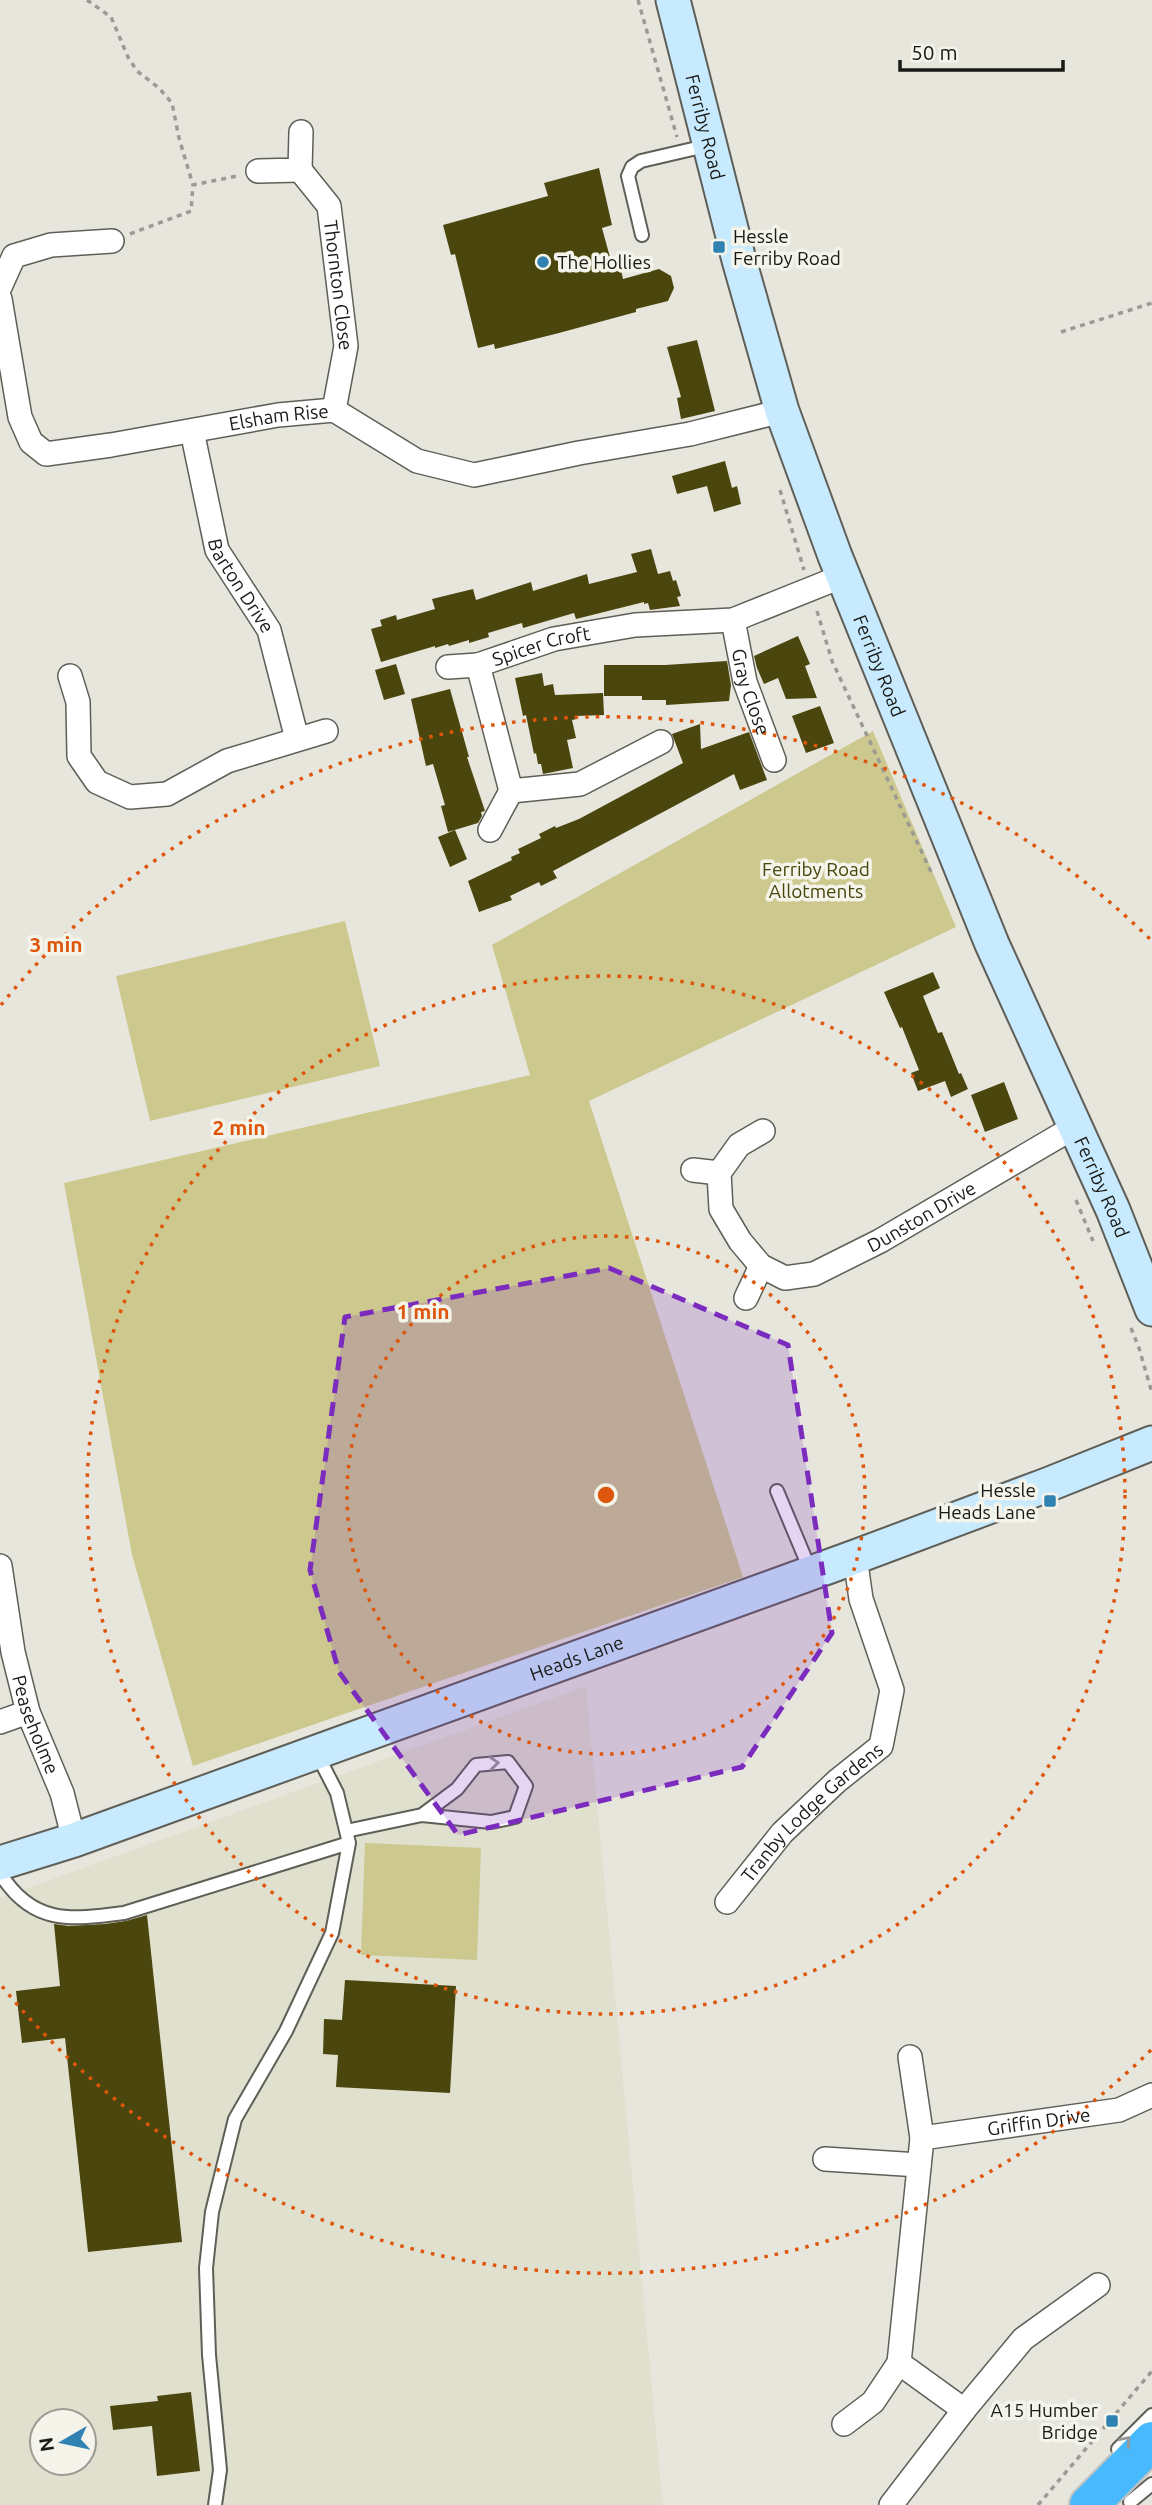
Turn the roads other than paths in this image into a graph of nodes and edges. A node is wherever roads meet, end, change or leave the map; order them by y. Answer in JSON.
{"nodes":[{"id":1,"x":673,"y":0,"type":"edge"},
{"id":2,"x":302,"y":132,"type":"dead end"},
{"id":3,"x":710,"y":145,"type":"junction"},
{"id":4,"x":299,"y":170,"type":"junction"},
{"id":5,"x":258,"y":171,"type":"road end"},
{"id":6,"x":642,"y":234,"type":"dead end"},
{"id":7,"x":112,"y":241,"type":"road end"},
{"id":8,"x":0,"y":287,"type":"edge"},
{"id":9,"x":0,"y":299,"type":"edge"},
{"id":10,"x":334,"y":410,"type":"junction"},
{"id":11,"x":782,"y":411,"type":"junction"},
{"id":12,"x":192,"y":431,"type":"junction"},
{"id":13,"x":843,"y":576,"type":"junction"},
{"id":14,"x":733,"y":620,"type":"junction"},
{"id":15,"x":478,"y":665,"type":"junction"},
{"id":16,"x":448,"y":667,"type":"dead end"},
{"id":17,"x":70,"y":676,"type":"dead end"},
{"id":18,"x":326,"y":732,"type":"dead end"},
{"id":19,"x":297,"y":739,"type":"junction"},
{"id":20,"x":661,"y":742,"type":"dead end"},
{"id":21,"x":774,"y":760,"type":"dead end"},
{"id":22,"x":511,"y":791,"type":"junction"},
{"id":23,"x":489,"y":830,"type":"dead end"},
{"id":24,"x":1076,"y":1126,"type":"junction"},
{"id":25,"x":762,"y":1131,"type":"dead end"},
{"id":26,"x":693,"y":1170,"type":"dead end"},
{"id":27,"x":719,"y":1172,"type":"junction"},
{"id":28,"x":761,"y":1266,"type":"junction"},
{"id":29,"x":746,"y":1298,"type":"dead end"},
{"id":30,"x":1152,"y":1309,"type":"edge"},
{"id":31,"x":1152,"y":1443,"type":"edge"},
{"id":32,"x":777,"y":1491,"type":"dead end"},
{"id":33,"x":855,"y":1556,"type":"junction"},
{"id":34,"x":0,"y":1566,"type":"edge"},
{"id":35,"x":811,"y":1572,"type":"junction"},
{"id":36,"x":28,"y":1713,"type":"junction"},
{"id":37,"x":0,"y":1722,"type":"edge"},
{"id":38,"x":315,"y":1751,"type":"junction"},
{"id":39,"x":422,"y":1815,"type":"junction"},
{"id":40,"x":348,"y":1837,"type":"junction"},
{"id":41,"x":74,"y":1840,"type":"junction"},
{"id":42,"x":0,"y":1863,"type":"edge"},
{"id":43,"x":0,"y":1873,"type":"edge"},
{"id":44,"x":727,"y":1902,"type":"dead end"},
{"id":45,"x":910,"y":2057,"type":"dead end"},
{"id":46,"x":1152,"y":2095,"type":"edge"},
{"id":47,"x":922,"y":2138,"type":"junction"},
{"id":48,"x":825,"y":2159,"type":"dead end"},
{"id":49,"x":919,"y":2165,"type":"junction"},
{"id":50,"x":1098,"y":2285,"type":"dead end"},
{"id":51,"x":898,"y":2363,"type":"junction"},
{"id":52,"x":964,"y":2410,"type":"junction"},
{"id":53,"x":1152,"y":2415,"type":"edge"},
{"id":54,"x":844,"y":2424,"type":"dead end"},
{"id":55,"x":1152,"y":2441,"type":"edge"},
{"id":56,"x":1106,"y":2463,"type":"dead end"},
{"id":57,"x":215,"y":2505,"type":"edge"},
{"id":58,"x":891,"y":2505,"type":"edge"},
{"id":59,"x":1089,"y":2505,"type":"edge"}],
"edges":[{"from":1,"to":3,"type":"street","name":"Ferriby Road"},
{"from":2,"to":4,"type":"street"},
{"from":3,"to":6,"type":"lane"},
{"from":3,"to":11,"type":"street","name":"Ferriby Road"},
{"from":4,"to":5,"type":"street"},
{"from":4,"to":10,"type":"street","name":"Thornton Close"},
{"from":7,"to":8,"type":"street"},
{"from":9,"to":12,"type":"street","name":"Elsham Rise"},
{"from":10,"to":11,"type":"street","name":"Elsham Rise"},
{"from":10,"to":12,"type":"street","name":"Elsham Rise"},
{"from":11,"to":13,"type":"street","name":"Ferriby Road"},
{"from":12,"to":19,"type":"street","name":"Barton Drive"},
{"from":13,"to":14,"type":"street","name":"Spicer Croft"},
{"from":13,"to":24,"type":"street","name":"Ferriby Road"},
{"from":14,"to":15,"type":"street","name":"Spicer Croft"},
{"from":14,"to":21,"type":"street","name":"Gray Close"},
{"from":15,"to":16,"type":"street"},
{"from":15,"to":22,"type":"street","name":"Spicer Croft"},
{"from":17,"to":19,"type":"street"},
{"from":18,"to":19,"type":"street"},
{"from":20,"to":22,"type":"street"},
{"from":22,"to":23,"type":"street"},
{"from":24,"to":28,"type":"street","name":"Dunston Drive"},
{"from":24,"to":30,"type":"street","name":"Ferriby Road"},
{"from":25,"to":27,"type":"street"},
{"from":26,"to":27,"type":"street"},
{"from":27,"to":28,"type":"street"},
{"from":28,"to":29,"type":"street"},
{"from":31,"to":33,"type":"street","name":"Heads Lane"},
{"from":32,"to":35,"type":"lane"},
{"from":33,"to":35,"type":"street","name":"Heads Lane"},
{"from":33,"to":44,"type":"street","name":"Tranby Lodge Gardens"},
{"from":34,"to":36,"type":"street","name":"Peaseholme"},
{"from":35,"to":38,"type":"street","name":"Heads Lane"},
{"from":36,"to":37,"type":"street"},
{"from":36,"to":41,"type":"street","name":"Peaseholme"},
{"from":38,"to":40,"type":"lane"},
{"from":38,"to":41,"type":"street","name":"Heads Lane"},
{"from":39,"to":39,"type":"lane","one_way":true},
{"from":39,"to":40,"type":"lane"},
{"from":40,"to":43,"type":"lane"},
{"from":40,"to":57,"type":"lane"},
{"from":41,"to":42,"type":"street","name":"Heads Lane"},
{"from":45,"to":47,"type":"street"},
{"from":46,"to":47,"type":"street","name":"Griffin Drive"},
{"from":47,"to":49,"type":"street"},
{"from":48,"to":49,"type":"street"},
{"from":49,"to":51,"type":"street"},
{"from":50,"to":52,"type":"street"},
{"from":51,"to":52,"type":"street"},
{"from":51,"to":54,"type":"street"},
{"from":52,"to":58,"type":"street"},
{"from":56,"to":53,"type":"lane","one_way":true},
{"from":55,"to":59,"type":"highway"}]}
